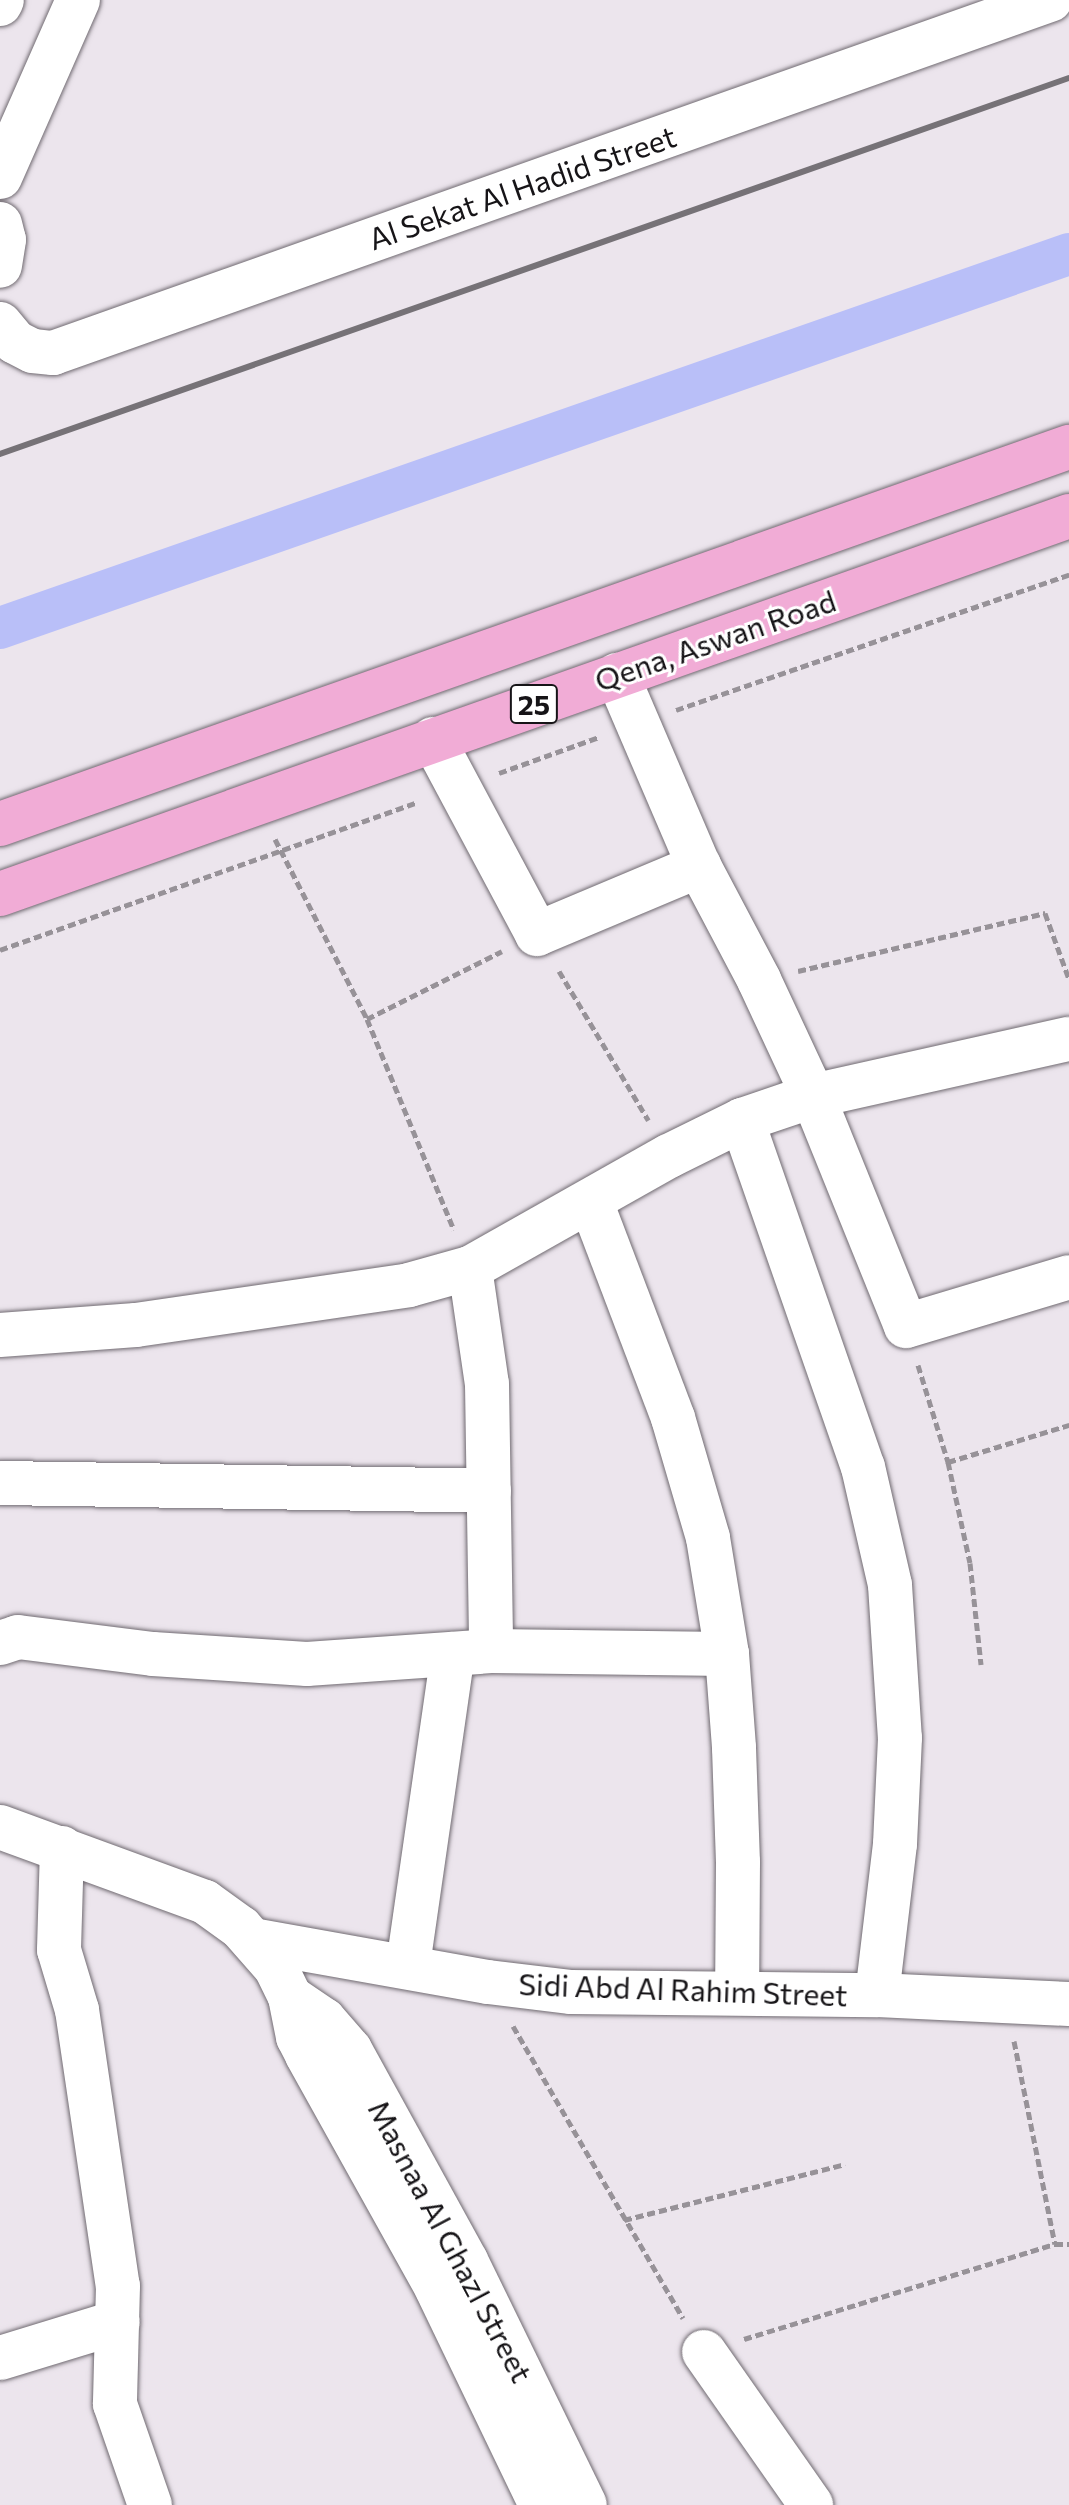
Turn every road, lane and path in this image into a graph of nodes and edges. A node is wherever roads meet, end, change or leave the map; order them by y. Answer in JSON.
{"nodes":[{"id":1,"x":78,"y":0,"type":"edge"},
{"id":2,"x":1050,"y":0,"type":"edge"},
{"id":3,"x":0,"y":177,"type":"edge"},
{"id":4,"x":0,"y":224,"type":"edge"},
{"id":5,"x":0,"y":266,"type":"edge"},
{"id":6,"x":0,"y":324,"type":"edge"},
{"id":7,"x":1069,"y":447,"type":"edge"},
{"id":8,"x":1069,"y":516,"type":"edge"},
{"id":9,"x":1069,"y":575,"type":"edge"},
{"id":10,"x":617,"y":675,"type":"junction"},
{"id":11,"x":637,"y":724,"type":"junction"},
{"id":12,"x":433,"y":739,"type":"junction"},
{"id":13,"x":459,"y":787,"type":"junction"},
{"id":14,"x":259,"y":801,"type":"junction"},
{"id":15,"x":0,"y":824,"type":"edge"},
{"id":16,"x":280,"y":852,"type":"junction"},
{"id":17,"x":699,"y":866,"type":"junction"},
{"id":18,"x":0,"y":894,"type":"edge"},
{"id":19,"x":537,"y":934,"type":"junction"},
{"id":20,"x":0,"y":950,"type":"edge"},
{"id":21,"x":1069,"y":979,"type":"edge"},
{"id":22,"x":759,"y":980,"type":"junction"},
{"id":23,"x":367,"y":1019,"type":"junction"},
{"id":24,"x":1069,"y":1039,"type":"edge"},
{"id":25,"x":813,"y":1096,"type":"junction"},
{"id":26,"x":742,"y":1120,"type":"junction"},
{"id":27,"x":669,"y":1156,"type":"junction"},
{"id":28,"x":591,"y":1202,"type":"junction"},
{"id":29,"x":470,"y":1268,"type":"junction"},
{"id":30,"x":1069,"y":1277,"type":"edge"},
{"id":31,"x":906,"y":1326,"type":"junction"},
{"id":32,"x":0,"y":1335,"type":"edge"},
{"id":33,"x":1069,"y":1425,"type":"edge"},
{"id":34,"x":948,"y":1462,"type":"junction"},
{"id":35,"x":0,"y":1483,"type":"edge"},
{"id":36,"x":489,"y":1491,"type":"junction"},
{"id":37,"x":0,"y":1643,"type":"edge"},
{"id":38,"x":472,"y":1652,"type":"junction"},
{"id":39,"x":727,"y":1654,"type":"junction"},
{"id":40,"x":981,"y":1664,"type":"dead end"},
{"id":41,"x":0,"y":1827,"type":"edge"},
{"id":42,"x":62,"y":1848,"type":"junction"},
{"id":43,"x":252,"y":1940,"type":"junction"},
{"id":44,"x":408,"y":1965,"type":"junction"},
{"id":45,"x":488,"y":1982,"type":"junction"},
{"id":46,"x":737,"y":1992,"type":"junction"},
{"id":47,"x":877,"y":1995,"type":"junction"},
{"id":48,"x":290,"y":1997,"type":"junction"},
{"id":49,"x":1006,"y":2001,"type":"junction"},
{"id":50,"x":1069,"y":2004,"type":"edge"},
{"id":51,"x":845,"y":2164,"type":"dead end"},
{"id":52,"x":624,"y":2220,"type":"junction"},
{"id":53,"x":1055,"y":2244,"type":"junction"},
{"id":54,"x":1069,"y":2244,"type":"edge"},
{"id":55,"x":118,"y":2322,"type":"junction"},
{"id":56,"x":704,"y":2352,"type":"junction"},
{"id":57,"x":0,"y":2358,"type":"edge"},
{"id":58,"x":150,"y":2505,"type":"edge"},
{"id":59,"x":541,"y":2505,"type":"edge"},
{"id":60,"x":585,"y":2505,"type":"edge"},
{"id":61,"x":811,"y":2505,"type":"edge"}],
"edges":[{"from":1,"to":3,"type":"street"},
{"from":2,"to":6,"type":"street","name":"Al Sekat Al Hadid Street"},
{"from":4,"to":5,"type":"street"},
{"from":7,"to":15,"type":"highway","number":"25"},
{"from":8,"to":10,"type":"highway","name":"Qena, Aswan Road","number":"25"},
{"from":9,"to":11,"type":"path"},
{"from":10,"to":11,"type":"street"},
{"from":10,"to":12,"type":"highway","name":"Qena, Aswan Road","number":"25"},
{"from":11,"to":13,"type":"path"},
{"from":11,"to":17,"type":"street"},
{"from":12,"to":13,"type":"street"},
{"from":12,"to":14,"type":"highway","name":"Qena, Aswan Road","number":"25"},
{"from":13,"to":16,"type":"path"},
{"from":13,"to":19,"type":"street"},
{"from":14,"to":16,"type":"path"},
{"from":14,"to":18,"type":"highway","name":"Qena, Aswan Road","number":"25"},
{"from":16,"to":20,"type":"path"},
{"from":16,"to":23,"type":"path"},
{"from":17,"to":19,"type":"street"},
{"from":17,"to":22,"type":"street"},
{"from":19,"to":23,"type":"path"},
{"from":19,"to":27,"type":"path"},
{"from":21,"to":22,"type":"path"},
{"from":22,"to":25,"type":"street"},
{"from":23,"to":29,"type":"path"},
{"from":24,"to":25,"type":"street"},
{"from":25,"to":26,"type":"street"},
{"from":25,"to":31,"type":"street"},
{"from":26,"to":27,"type":"street"},
{"from":26,"to":47,"type":"street"},
{"from":27,"to":28,"type":"street"},
{"from":28,"to":29,"type":"street"},
{"from":28,"to":39,"type":"street"},
{"from":29,"to":32,"type":"street"},
{"from":29,"to":36,"type":"street"},
{"from":30,"to":31,"type":"street"},
{"from":31,"to":34,"type":"path"},
{"from":33,"to":34,"type":"path"},
{"from":34,"to":40,"type":"path"},
{"from":35,"to":36,"type":"street"},
{"from":36,"to":38,"type":"street"},
{"from":37,"to":38,"type":"street"},
{"from":38,"to":39,"type":"street"},
{"from":38,"to":44,"type":"street"},
{"from":39,"to":46,"type":"street"},
{"from":41,"to":42,"type":"street","name":"Masnaa Al Ghazl Street"},
{"from":42,"to":43,"type":"street","name":"Masnaa Al Ghazl Street"},
{"from":42,"to":55,"type":"street"},
{"from":43,"to":44,"type":"street","name":"Sidi Abd Al Rahim Street"},
{"from":43,"to":48,"type":"street","name":"Masnaa Al Ghazl Street"},
{"from":44,"to":45,"type":"street","name":"Sidi Abd Al Rahim Street"},
{"from":45,"to":46,"type":"street","name":"Sidi Abd Al Rahim Street"},
{"from":45,"to":52,"type":"path"},
{"from":46,"to":47,"type":"street","name":"Sidi Abd Al Rahim Street"},
{"from":47,"to":49,"type":"street","name":"Sidi Abd Al Rahim Street"},
{"from":48,"to":59,"type":"street","name":"Masnaa Al Ghazl Street"},
{"from":48,"to":60,"type":"street","name":"Masnaa Al Ghazl Street"},
{"from":49,"to":50,"type":"street","name":"Sidi Abd Al Rahim Street"},
{"from":49,"to":53,"type":"path"},
{"from":51,"to":52,"type":"path"},
{"from":52,"to":56,"type":"path"},
{"from":53,"to":54,"type":"path"},
{"from":53,"to":56,"type":"path"},
{"from":55,"to":57,"type":"street"},
{"from":55,"to":58,"type":"street"},
{"from":56,"to":61,"type":"street"}]}
